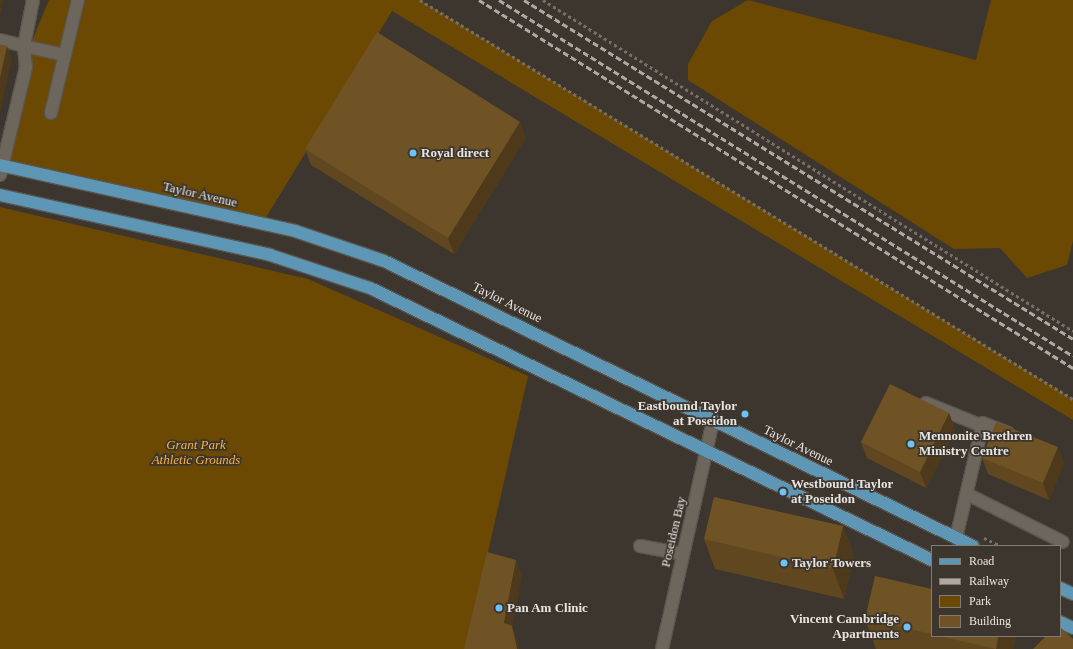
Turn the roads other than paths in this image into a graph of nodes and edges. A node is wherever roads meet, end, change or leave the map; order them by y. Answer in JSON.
{"nodes":[{"id":1,"x":33,"y":0,"type":"edge"},
{"id":2,"x":78,"y":0,"type":"edge"},
{"id":3,"x":0,"y":40,"type":"edge"},
{"id":4,"x":24,"y":46,"type":"junction"},
{"id":5,"x":65,"y":55,"type":"junction"},
{"id":6,"x":51,"y":113,"type":"dead end"},
{"id":7,"x":1,"y":168,"type":"edge"},
{"id":8,"x":0,"y":194,"type":"edge"},
{"id":9,"x":917,"y":400,"type":"edge"},
{"id":10,"x":713,"y":421,"type":"junction"},
{"id":11,"x":982,"y":426,"type":"junction"},
{"id":12,"x":1018,"y":437,"type":"edge"},
{"id":13,"x":706,"y":449,"type":"junction"},
{"id":14,"x":967,"y":494,"type":"junction"},
{"id":15,"x":956,"y":538,"type":"junction"},
{"id":16,"x":1063,"y":542,"type":"dead end"},
{"id":17,"x":971,"y":545,"type":"edge"},
{"id":18,"x":640,"y":546,"type":"dead end"},
{"id":19,"x":683,"y":554,"type":"junction"},
{"id":20,"x":931,"y":560,"type":"edge"},
{"id":21,"x":1061,"y":588,"type":"edge"},
{"id":22,"x":1073,"y":594,"type":"edge"},
{"id":23,"x":1061,"y":622,"type":"edge"},
{"id":24,"x":1073,"y":628,"type":"edge"},
{"id":25,"x":662,"y":649,"type":"edge"}],
"edges":[{"from":1,"to":4,"type":"street"},
{"from":2,"to":5,"type":"street"},
{"from":3,"to":4,"type":"street"},
{"from":4,"to":5,"type":"street"},
{"from":4,"to":7,"type":"street"},
{"from":5,"to":6,"type":"street"},
{"from":7,"to":10,"type":"main road","name":"Taylor Avenue"},
{"from":8,"to":13,"type":"main road"},
{"from":9,"to":11,"type":"street"},
{"from":10,"to":13,"type":"street","name":"Poseidon Bay"},
{"from":10,"to":15,"type":"main road","name":"Taylor Avenue"},
{"from":11,"to":12,"type":"street"},
{"from":11,"to":14,"type":"street"},
{"from":13,"to":19,"type":"street","name":"Poseidon Bay"},
{"from":13,"to":20,"type":"main road"},
{"from":14,"to":15,"type":"street"},
{"from":14,"to":16,"type":"street"},
{"from":15,"to":17,"type":"main road","name":"Taylor Avenue"},
{"from":18,"to":19,"type":"street"},
{"from":19,"to":25,"type":"street","name":"Poseidon Bay"},
{"from":21,"to":22,"type":"main road"},
{"from":23,"to":24,"type":"main road"}]}
